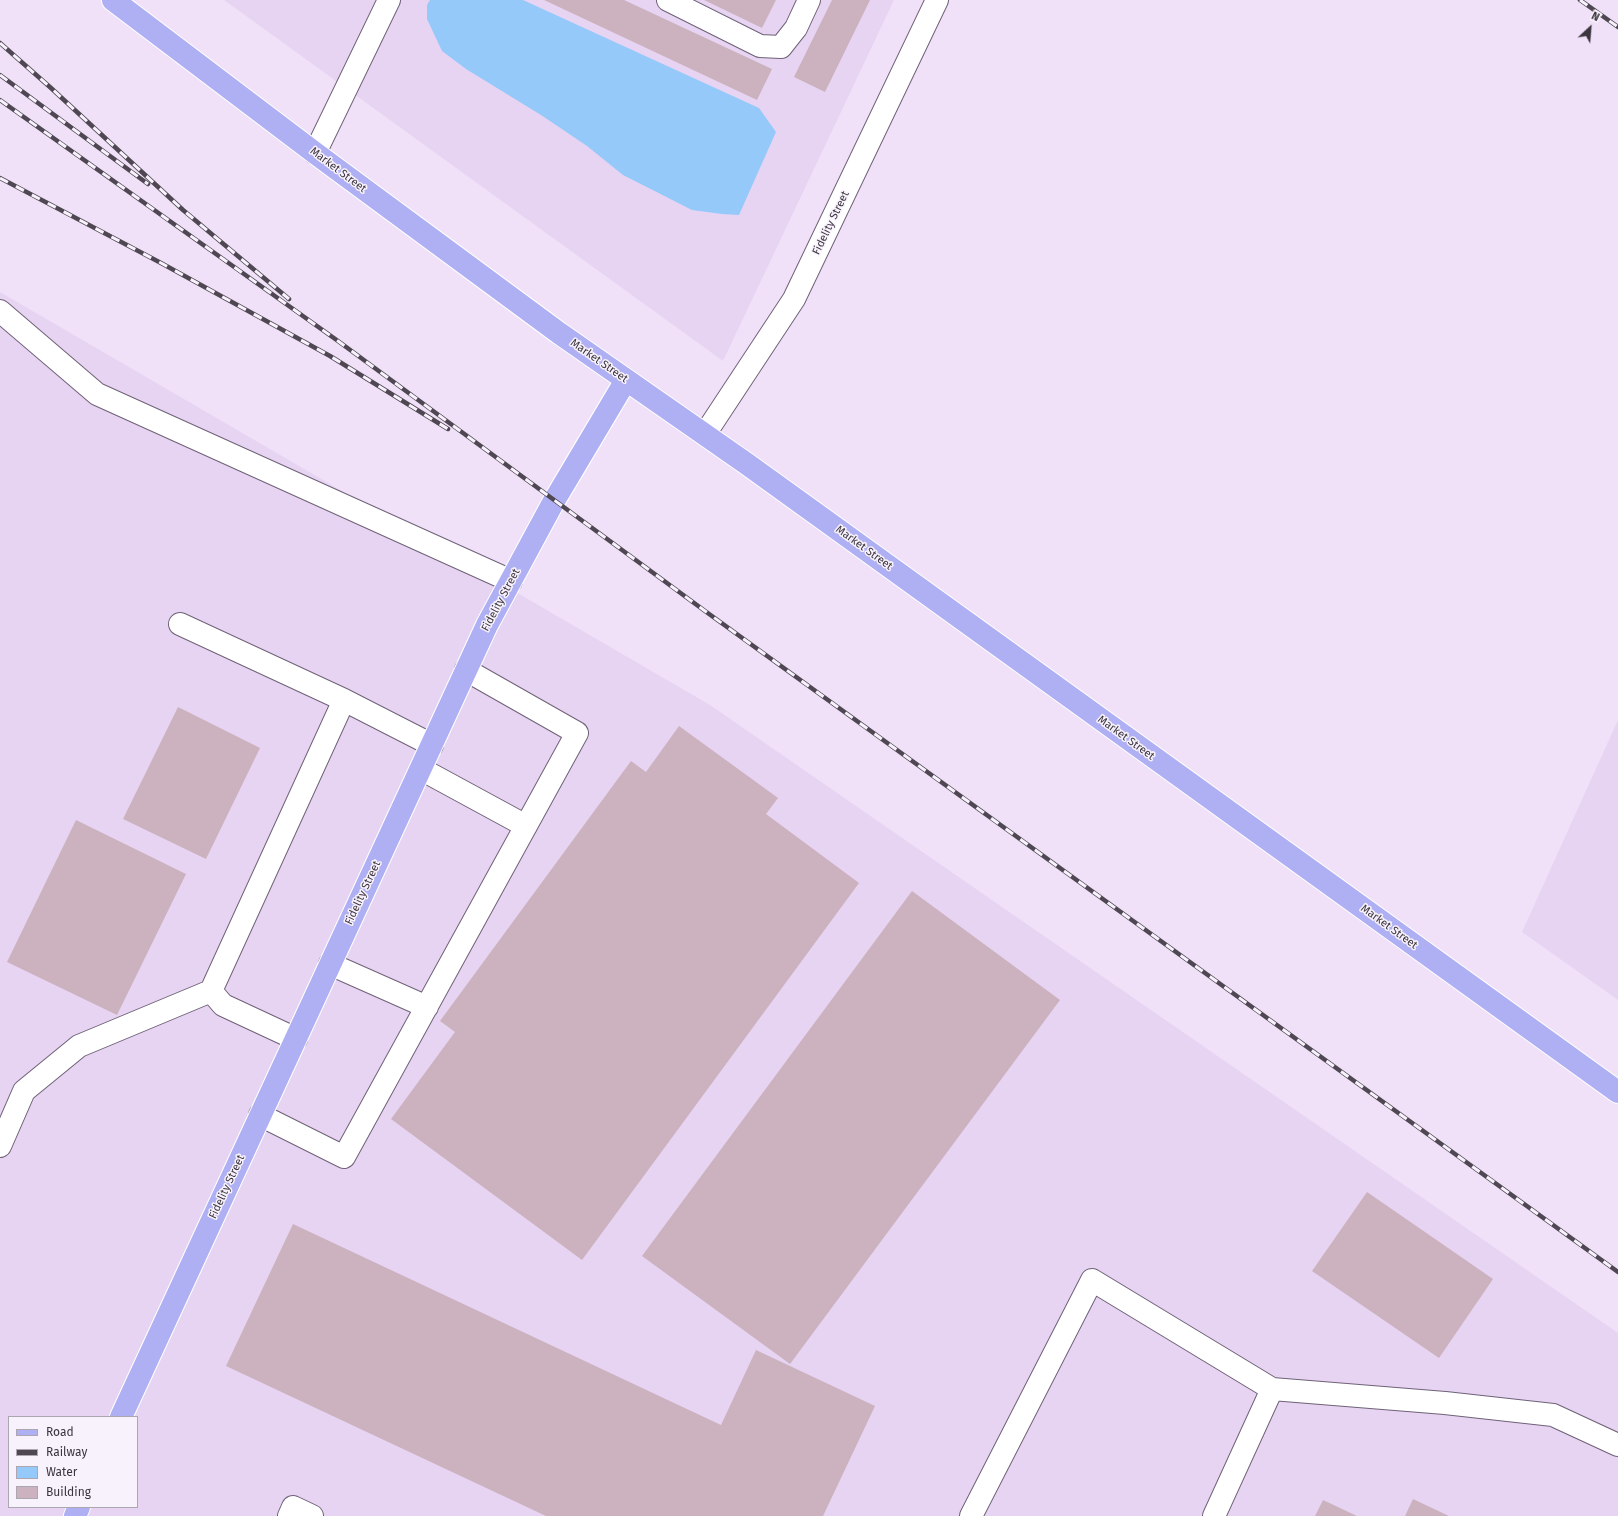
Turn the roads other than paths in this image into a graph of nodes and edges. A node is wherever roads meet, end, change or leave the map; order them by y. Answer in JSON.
{"nodes":[{"id":1,"x":113,"y":0,"type":"edge"},
{"id":2,"x":389,"y":0,"type":"edge"},
{"id":3,"x":668,"y":0,"type":"edge"},
{"id":4,"x":809,"y":0,"type":"edge"},
{"id":5,"x":937,"y":0,"type":"edge"},
{"id":6,"x":315,"y":153,"type":"junction"},
{"id":7,"x":0,"y":311,"type":"edge"},
{"id":8,"x":626,"y":380,"type":"junction"},
{"id":9,"x":705,"y":434,"type":"junction"},
{"id":10,"x":511,"y":581,"type":"junction"},
{"id":11,"x":180,"y":624,"type":"dead end"},
{"id":12,"x":466,"y":670,"type":"junction"},
{"id":13,"x":344,"y":700,"type":"junction"},
{"id":14,"x":432,"y":745,"type":"junction"},
{"id":15,"x":421,"y":769,"type":"junction"},
{"id":16,"x":526,"y":826,"type":"junction"},
{"id":17,"x":330,"y":964,"type":"junction"},
{"id":18,"x":211,"y":991,"type":"junction"},
{"id":19,"x":427,"y":1007,"type":"junction"},
{"id":20,"x":296,"y":1039,"type":"junction"},
{"id":21,"x":1618,"y":1092,"type":"edge"},
{"id":22,"x":260,"y":1115,"type":"junction"},
{"id":23,"x":0,"y":1146,"type":"edge"},
{"id":24,"x":1272,"y":1389,"type":"junction"},
{"id":25,"x":121,"y":1416,"type":"edge"},
{"id":26,"x":1618,"y":1445,"type":"edge"},
{"id":27,"x":289,"y":1516,"type":"edge"},
{"id":28,"x":312,"y":1516,"type":"edge"},
{"id":29,"x":971,"y":1516,"type":"edge"},
{"id":30,"x":1214,"y":1516,"type":"edge"}],
"edges":[{"from":1,"to":6,"type":"main road","name":"Market Street"},
{"from":2,"to":6,"type":"street"},
{"from":3,"to":4,"type":"street"},
{"from":5,"to":9,"type":"street","name":"Fidelity Street"},
{"from":6,"to":8,"type":"main road","name":"Market Street"},
{"from":7,"to":10,"type":"street"},
{"from":8,"to":9,"type":"main road","name":"Market Street"},
{"from":8,"to":10,"type":"main road","name":"Fidelity Street"},
{"from":9,"to":21,"type":"main road","name":"Market Street"},
{"from":10,"to":12,"type":"main road","name":"Fidelity Street"},
{"from":11,"to":13,"type":"street"},
{"from":12,"to":14,"type":"main road","name":"Fidelity Street"},
{"from":12,"to":16,"type":"street"},
{"from":13,"to":14,"type":"street"},
{"from":13,"to":18,"type":"street"},
{"from":14,"to":15,"type":"main road","name":"Fidelity Street"},
{"from":15,"to":16,"type":"street"},
{"from":15,"to":17,"type":"main road","name":"Fidelity Street"},
{"from":16,"to":19,"type":"street"},
{"from":17,"to":19,"type":"street"},
{"from":17,"to":20,"type":"main road","name":"Fidelity Street"},
{"from":18,"to":20,"type":"street"},
{"from":18,"to":23,"type":"street"},
{"from":19,"to":22,"type":"street"},
{"from":20,"to":22,"type":"main road","name":"Fidelity Street"},
{"from":22,"to":25,"type":"main road","name":"Fidelity Street"},
{"from":24,"to":26,"type":"street"},
{"from":24,"to":29,"type":"street"},
{"from":24,"to":30,"type":"street"},
{"from":27,"to":28,"type":"street"}]}
